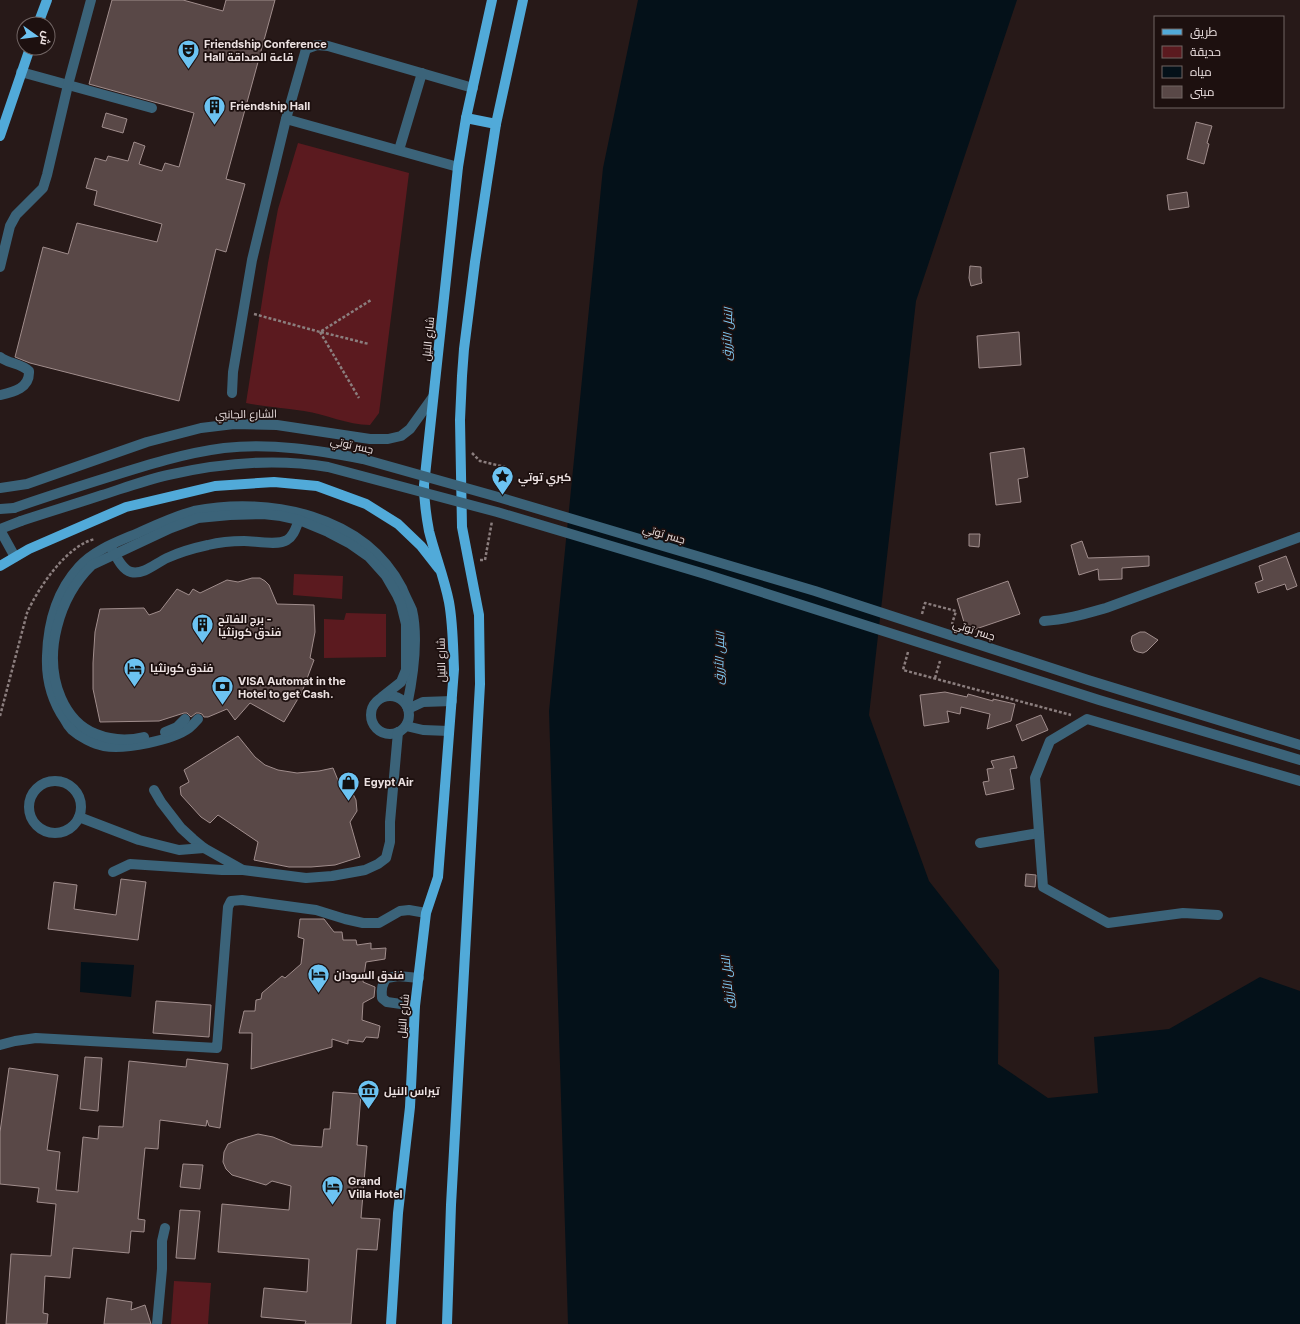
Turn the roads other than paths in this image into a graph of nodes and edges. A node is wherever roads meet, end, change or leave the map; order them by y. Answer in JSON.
{"nodes":[{"id":1,"x":47,"y":0,"type":"edge"},
{"id":2,"x":92,"y":0,"type":"edge"},
{"id":3,"x":492,"y":0,"type":"edge"},
{"id":4,"x":523,"y":0,"type":"edge"},
{"id":5,"x":41,"y":16,"type":"edge"},
{"id":6,"x":27,"y":56,"type":"edge"},
{"id":7,"x":21,"y":72,"type":"junction"},
{"id":8,"x":422,"y":73,"type":"junction"},
{"id":9,"x":68,"y":85,"type":"junction"},
{"id":10,"x":473,"y":88,"type":"junction"},
{"id":11,"x":152,"y":108,"type":"dead end"},
{"id":12,"x":466,"y":118,"type":"junction"},
{"id":13,"x":286,"y":119,"type":"junction"},
{"id":14,"x":496,"y":124,"type":"junction"},
{"id":15,"x":0,"y":136,"type":"edge"},
{"id":16,"x":399,"y":150,"type":"junction"},
{"id":17,"x":458,"y":167,"type":"junction"},
{"id":18,"x":0,"y":267,"type":"edge"},
{"id":19,"x":0,"y":357,"type":"edge"},
{"id":20,"x":232,"y":393,"type":"dead end"},
{"id":21,"x":0,"y":396,"type":"edge"},
{"id":22,"x":433,"y":397,"type":"junction"},
{"id":23,"x":0,"y":488,"type":"edge"},
{"id":24,"x":0,"y":509,"type":"edge"},
{"id":25,"x":299,"y":520,"type":"junction"},
{"id":26,"x":0,"y":530,"type":"edge"},
{"id":27,"x":1300,"y":537,"type":"edge"},
{"id":28,"x":113,"y":549,"type":"junction"},
{"id":29,"x":15,"y":557,"type":"junction"},
{"id":30,"x":0,"y":566,"type":"edge"},
{"id":31,"x":442,"y":572,"type":"junction"},
{"id":32,"x":1044,"y":621,"type":"dead end"},
{"id":33,"x":382,"y":697,"type":"junction"},
{"id":34,"x":452,"y":701,"type":"junction"},
{"id":35,"x":407,"y":708,"type":"junction"},
{"id":36,"x":185,"y":719,"type":"dead end"},
{"id":37,"x":198,"y":720,"type":"dead end"},
{"id":38,"x":402,"y":729,"type":"junction"},
{"id":39,"x":449,"y":731,"type":"junction"},
{"id":40,"x":1300,"y":745,"type":"edge"},
{"id":41,"x":1300,"y":760,"type":"edge"},
{"id":42,"x":1300,"y":781,"type":"edge"},
{"id":43,"x":154,"y":790,"type":"dead end"},
{"id":44,"x":79,"y":817,"type":"junction"},
{"id":45,"x":1039,"y":833,"type":"junction"},
{"id":46,"x":980,"y":843,"type":"dead end"},
{"id":47,"x":204,"y":848,"type":"junction"},
{"id":48,"x":243,"y":870,"type":"junction"},
{"id":49,"x":113,"y":872,"type":"dead end"},
{"id":50,"x":426,"y":913,"type":"junction"},
{"id":51,"x":1218,"y":916,"type":"dead end"},
{"id":52,"x":419,"y":978,"type":"junction"},
{"id":53,"x":415,"y":1006,"type":"junction"},
{"id":54,"x":0,"y":1045,"type":"edge"},
{"id":55,"x":165,"y":1228,"type":"dead end"},
{"id":56,"x":157,"y":1324,"type":"edge"},
{"id":57,"x":391,"y":1324,"type":"edge"},
{"id":58,"x":446,"y":1324,"type":"edge"}],
"edges":[{"from":1,"to":5,"type":"main road"},
{"from":2,"to":9,"type":"street"},
{"from":3,"to":10,"type":"main road","name":"شارع النيل"},
{"from":4,"to":14,"type":"main road"},
{"from":6,"to":7,"type":"main road"},
{"from":7,"to":9,"type":"street"},
{"from":7,"to":15,"type":"main road"},
{"from":8,"to":10,"type":"street"},
{"from":8,"to":13,"type":"street"},
{"from":8,"to":16,"type":"street"},
{"from":9,"to":11,"type":"street"},
{"from":9,"to":18,"type":"street"},
{"from":10,"to":12,"type":"main road","name":"شارع النيل"},
{"from":12,"to":14,"type":"main road"},
{"from":12,"to":17,"type":"main road","name":"شارع النيل"},
{"from":13,"to":16,"type":"street"},
{"from":13,"to":20,"type":"street"},
{"from":14,"to":58,"type":"main road"},
{"from":16,"to":17,"type":"street"},
{"from":17,"to":22,"type":"main road","name":"شارع النيل"},
{"from":19,"to":21,"type":"street"},
{"from":22,"to":23,"type":"street","name":"الشارع الجانبي"},
{"from":22,"to":31,"type":"main road","name":"شارع النيل"},
{"from":24,"to":40,"type":"street","name":"جسر توتي","bridge":true},
{"from":25,"to":28,"type":"street"},
{"from":25,"to":28,"type":"street"},
{"from":25,"to":33,"type":"street"},
{"from":26,"to":29,"type":"street"},
{"from":26,"to":41,"type":"street","bridge":true},
{"from":27,"to":32,"type":"street"},
{"from":28,"to":35,"type":"street"},
{"from":28,"to":36,"type":"street"},
{"from":28,"to":37,"type":"street"},
{"from":29,"to":30,"type":"main road"},
{"from":29,"to":31,"type":"main road"},
{"from":31,"to":34,"type":"main road","name":"شارع النيل"},
{"from":33,"to":35,"type":"street"},
{"from":33,"to":38,"type":"street"},
{"from":34,"to":35,"type":"street"},
{"from":34,"to":39,"type":"main road","name":"شارع النيل"},
{"from":35,"to":38,"type":"street"},
{"from":38,"to":39,"type":"street"},
{"from":38,"to":48,"type":"street"},
{"from":39,"to":50,"type":"main road","name":"شارع النيل"},
{"from":42,"to":45,"type":"street"},
{"from":43,"to":47,"type":"street"},
{"from":44,"to":44,"type":"street"},
{"from":44,"to":47,"type":"street"},
{"from":45,"to":46,"type":"street"},
{"from":45,"to":51,"type":"street"},
{"from":47,"to":48,"type":"street"},
{"from":48,"to":49,"type":"street"},
{"from":50,"to":52,"type":"main road","name":"شارع النيل"},
{"from":50,"to":54,"type":"street"},
{"from":52,"to":53,"type":"main road","name":"شارع النيل"},
{"from":52,"to":53,"type":"street"},
{"from":53,"to":57,"type":"main road","name":"شارع النيل"},
{"from":55,"to":56,"type":"street"}]}
